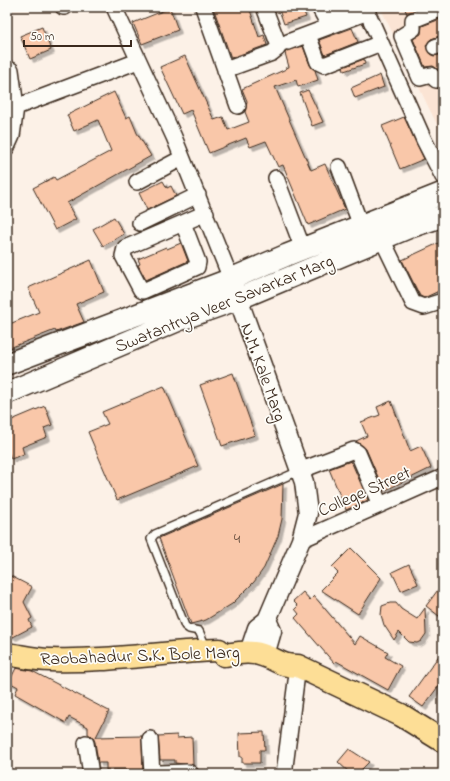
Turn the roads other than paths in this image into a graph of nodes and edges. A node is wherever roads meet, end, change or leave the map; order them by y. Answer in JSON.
{"nodes":[{"id":1,"x":203,"y":7,"type":"edge"},
{"id":2,"x":264,"y":7,"type":"edge"},
{"id":3,"x":319,"y":7,"type":"edge"},
{"id":4,"x":118,"y":8,"type":"edge"},
{"id":5,"x":443,"y":8,"type":"edge"},
{"id":6,"x":363,"y":9,"type":"edge"},
{"id":7,"x":308,"y":35,"type":"junction"},
{"id":8,"x":288,"y":42,"type":"dead end"},
{"id":9,"x":381,"y":42,"type":"junction"},
{"id":10,"x":411,"y":57,"type":"junction"},
{"id":11,"x":138,"y":61,"type":"junction"},
{"id":12,"x":391,"y":65,"type":"junction"},
{"id":13,"x":7,"y":68,"type":"edge"},
{"id":14,"x":225,"y":70,"type":"junction"},
{"id":15,"x":443,"y":78,"type":"edge"},
{"id":16,"x":238,"y":106,"type":"dead end"},
{"id":17,"x":16,"y":108,"type":"junction"},
{"id":18,"x":7,"y":147,"type":"edge"},
{"id":19,"x":182,"y":158,"type":"junction"},
{"id":20,"x":339,"y":167,"type":"dead end"},
{"id":21,"x":443,"y":177,"type":"edge"},
{"id":22,"x":276,"y":178,"type":"dead end"},
{"id":23,"x":137,"y":182,"type":"dead end"},
{"id":24,"x":443,"y":193,"type":"edge"},
{"id":25,"x":198,"y":196,"type":"junction"},
{"id":26,"x":206,"y":213,"type":"junction"},
{"id":27,"x":443,"y":216,"type":"edge"},
{"id":28,"x":140,"y":223,"type":"dead end"},
{"id":29,"x":183,"y":223,"type":"junction"},
{"id":30,"x":361,"y":226,"type":"junction"},
{"id":31,"x":382,"y":239,"type":"junction"},
{"id":32,"x":303,"y":249,"type":"junction"},
{"id":33,"x":172,"y":278,"type":"junction"},
{"id":34,"x":231,"y":279,"type":"junction"},
{"id":35,"x":180,"y":298,"type":"junction"},
{"id":36,"x":238,"y":299,"type":"junction"},
{"id":37,"x":443,"y":301,"type":"edge"},
{"id":38,"x":7,"y":364,"type":"edge"},
{"id":39,"x":7,"y":394,"type":"edge"},
{"id":40,"x":299,"y":471,"type":"junction"},
{"id":41,"x":443,"y":477,"type":"edge"},
{"id":42,"x":380,"y":505,"type":"junction"},
{"id":43,"x":301,"y":540,"type":"junction"},
{"id":44,"x":259,"y":648,"type":"junction"},
{"id":45,"x":213,"y":651,"type":"junction"},
{"id":46,"x":7,"y":654,"type":"edge"},
{"id":47,"x":298,"y":666,"type":"junction"},
{"id":48,"x":153,"y":740,"type":"dead end"},
{"id":49,"x":443,"y":741,"type":"edge"},
{"id":50,"x":86,"y":743,"type":"dead end"},
{"id":51,"x":91,"y":774,"type":"edge"},
{"id":52,"x":156,"y":774,"type":"edge"},
{"id":53,"x":192,"y":774,"type":"edge"},
{"id":54,"x":284,"y":774,"type":"edge"}],
"edges":[{"from":1,"to":14,"type":"street"},
{"from":2,"to":14,"type":"street"},
{"from":3,"to":6,"type":"street"},
{"from":4,"to":11,"type":"street","name":"N.M. Kale Marg"},
{"from":5,"to":10,"type":"street"},
{"from":6,"to":7,"type":"street"},
{"from":6,"to":9,"type":"street"},
{"from":7,"to":8,"type":"street"},
{"from":7,"to":9,"type":"street"},
{"from":9,"to":12,"type":"street"},
{"from":10,"to":12,"type":"street"},
{"from":10,"to":15,"type":"street"},
{"from":11,"to":17,"type":"street"},
{"from":11,"to":19,"type":"street","name":"N.M. Kale Marg"},
{"from":12,"to":21,"type":"street"},
{"from":13,"to":17,"type":"street"},
{"from":14,"to":16,"type":"street"},
{"from":17,"to":18,"type":"street"},
{"from":19,"to":23,"type":"street"},
{"from":19,"to":25,"type":"street","name":"N.M. Kale Marg"},
{"from":20,"to":30,"type":"street"},
{"from":22,"to":32,"type":"street"},
{"from":24,"to":30,"type":"main road","name":"Swatantrya Veer Savarkar Marg"},
{"from":25,"to":26,"type":"street","name":"N.M. Kale Marg"},
{"from":25,"to":28,"type":"street"},
{"from":26,"to":29,"type":"street"},
{"from":26,"to":34,"type":"street","name":"N.M. Kale Marg"},
{"from":27,"to":31,"type":"main road","name":"Swatantrya Veer Savarkar Marg"},
{"from":29,"to":33,"type":"street"},
{"from":29,"to":33,"type":"street"},
{"from":30,"to":32,"type":"main road","name":"Swatantrya Veer Savarkar Marg"},
{"from":31,"to":36,"type":"main road","name":"Swatantrya Veer Savarkar Marg"},
{"from":31,"to":37,"type":"street"},
{"from":32,"to":34,"type":"main road","name":"Swatantrya Veer Savarkar Marg"},
{"from":33,"to":35,"type":"street"},
{"from":34,"to":35,"type":"main road","name":"Swatantrya Veer Savarkar Marg"},
{"from":34,"to":36,"type":"street","name":"N.M. Kale Marg"},
{"from":35,"to":38,"type":"main road","name":"Swatantrya Veer Savarkar Marg"},
{"from":36,"to":39,"type":"main road","name":"Swatantrya Veer Savarkar Marg"},
{"from":36,"to":40,"type":"street","name":"N.M. Kale Marg"},
{"from":40,"to":42,"type":"street"},
{"from":40,"to":43,"type":"street","name":"N.M. Kale Marg"},
{"from":40,"to":45,"type":"lane"},
{"from":41,"to":42,"type":"street","name":"College Street"},
{"from":42,"to":43,"type":"street","name":"College Street"},
{"from":43,"to":44,"type":"street","name":"N.M. Kale Marg"},
{"from":44,"to":45,"type":"main road","name":"Raobahadur S.K. Bole Marg"},
{"from":44,"to":47,"type":"main road","name":"Raobahadur S.K. Bole Marg"},
{"from":45,"to":46,"type":"main road","name":"Raobahadur S.K. Bole Marg"},
{"from":47,"to":49,"type":"main road","name":"Raobahadur S.K. Bole Marg"},
{"from":47,"to":54,"type":"street"},
{"from":48,"to":52,"type":"street"},
{"from":50,"to":51,"type":"street"},
{"from":52,"to":53,"type":"street"}]}
